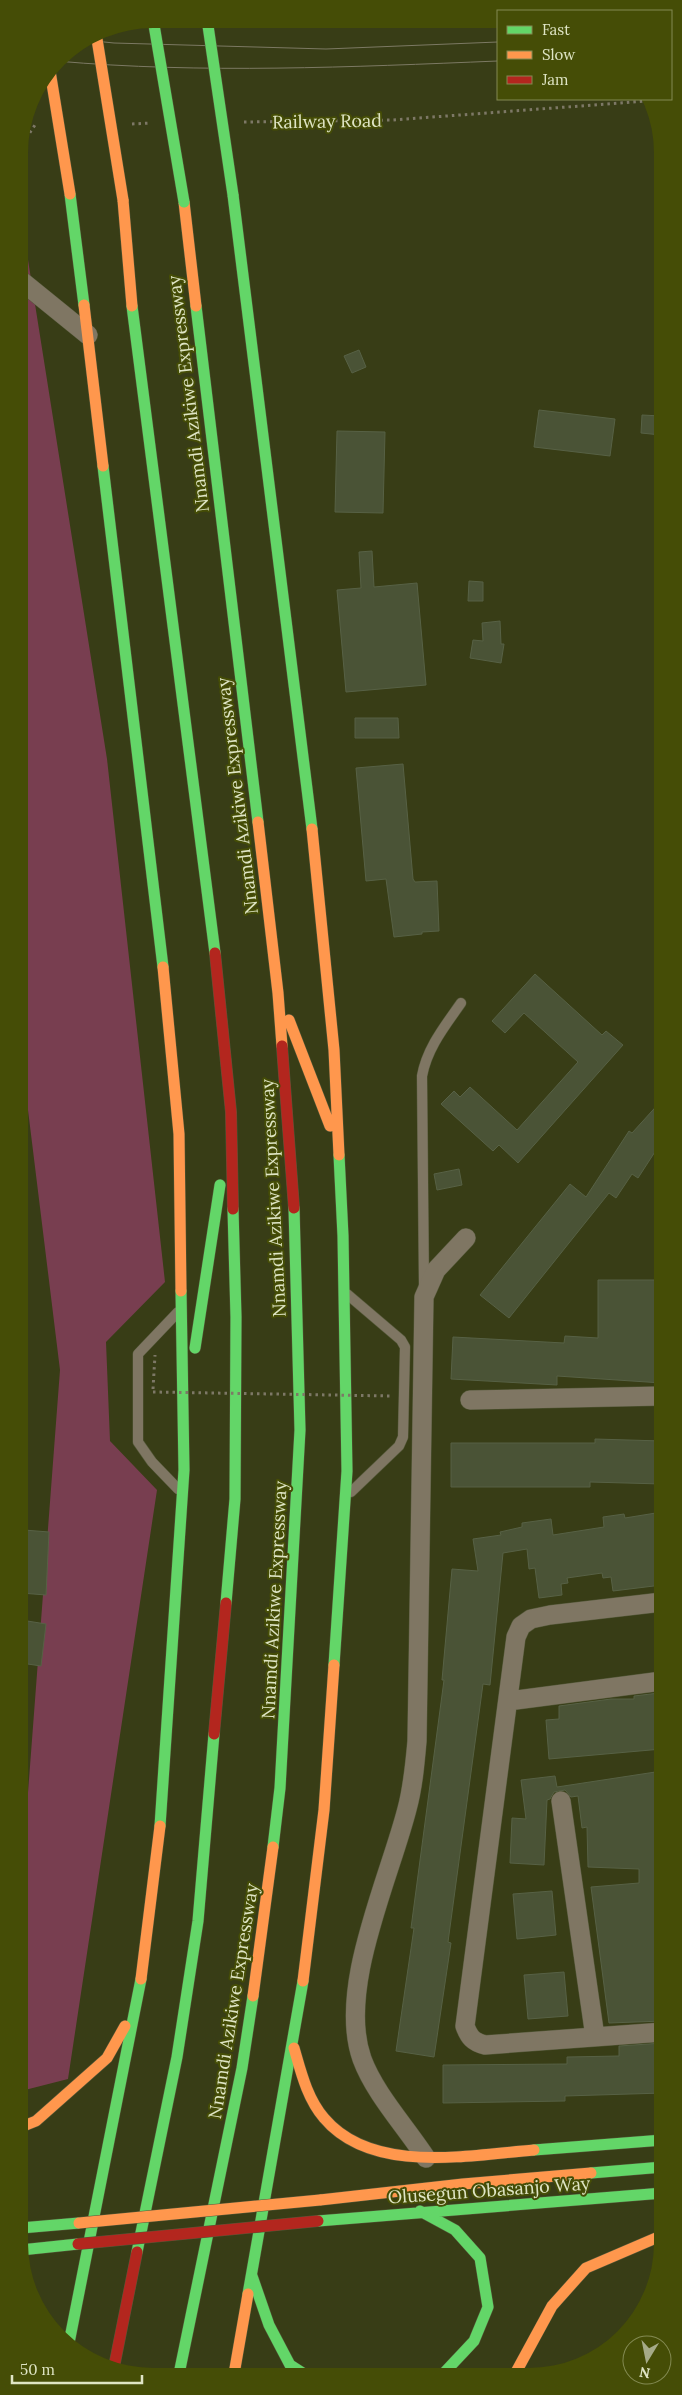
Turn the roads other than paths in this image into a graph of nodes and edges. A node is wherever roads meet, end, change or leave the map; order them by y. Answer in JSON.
{"nodes":[{"id":1,"x":155,"y":28,"type":"edge"},
{"id":2,"x":208,"y":28,"type":"edge"},
{"id":3,"x":97,"y":41,"type":"edge"},
{"id":4,"x":52,"y":80,"type":"edge"},
{"id":5,"x":28,"y":286,"type":"edge"},
{"id":6,"x":88,"y":335,"type":"junction"},
{"id":7,"x":278,"y":993,"type":"junction"},
{"id":8,"x":461,"y":1003,"type":"dead end"},
{"id":9,"x":231,"y":1112,"type":"junction"},
{"id":10,"x":339,"y":1149,"type":"junction"},
{"id":11,"x":466,"y":1238,"type":"dead end"},
{"id":12,"x":344,"y":1291,"type":"junction"},
{"id":13,"x":424,"y":1297,"type":"junction"},
{"id":14,"x":182,"y":1308,"type":"junction"},
{"id":15,"x":654,"y":1396,"type":"edge"},
{"id":16,"x":470,"y":1400,"type":"dead end"},
{"id":17,"x":184,"y":1426,"type":"junction"},
{"id":18,"x":183,"y":1493,"type":"junction"},
{"id":19,"x":345,"y":1498,"type":"junction"},
{"id":20,"x":654,"y":1603,"type":"edge"},
{"id":21,"x":654,"y":1683,"type":"edge"},
{"id":22,"x":508,"y":1701,"type":"junction"},
{"id":23,"x":561,"y":1801,"type":"dead end"},
{"id":24,"x":136,"y":2004,"type":"junction"},
{"id":25,"x":654,"y":2033,"type":"edge"},
{"id":26,"x":594,"y":2037,"type":"junction"},
{"id":27,"x":293,"y":2042,"type":"junction"},
{"id":28,"x":28,"y":2124,"type":"edge"},
{"id":29,"x":654,"y":2141,"type":"edge"},
{"id":30,"x":426,"y":2158,"type":"junction"},
{"id":31,"x":654,"y":2168,"type":"edge"},
{"id":32,"x":654,"y":2194,"type":"edge"},
{"id":33,"x":420,"y":2211,"type":"junction"},
{"id":34,"x":28,"y":2227,"type":"edge"},
{"id":35,"x":654,"y":2239,"type":"edge"},
{"id":36,"x":28,"y":2249,"type":"edge"},
{"id":37,"x":252,"y":2273,"type":"junction"},
{"id":38,"x":70,"y":2336,"type":"edge"},
{"id":39,"x":115,"y":2362,"type":"edge"},
{"id":40,"x":180,"y":2368,"type":"edge"},
{"id":41,"x":235,"y":2368,"type":"edge"},
{"id":42,"x":295,"y":2368,"type":"edge"},
{"id":43,"x":449,"y":2368,"type":"edge"},
{"id":44,"x":518,"y":2368,"type":"edge"}],
"edges":[{"from":1,"to":7,"type":"main road","name":"Nnamdi Azikiwe Expressway","bridge":true},
{"from":2,"to":10,"type":"main road","bridge":true},
{"from":3,"to":9,"type":"main road","bridge":true},
{"from":4,"to":6,"type":"main road","bridge":true},
{"from":5,"to":6,"type":"street"},
{"from":6,"to":14,"type":"main road"},
{"from":7,"to":10,"type":"main road"},
{"from":7,"to":40,"type":"main road","name":"Nnamdi Azikiwe Expressway"},
{"from":8,"to":13,"type":"lane"},
{"from":9,"to":17,"type":"main road"},
{"from":9,"to":39,"type":"main road"},
{"from":10,"to":12,"type":"main road"},
{"from":11,"to":13,"type":"street"},
{"from":12,"to":19,"type":"main road"},
{"from":12,"to":19,"type":"lane"},
{"from":13,"to":30,"type":"street"},
{"from":14,"to":17,"type":"main road"},
{"from":14,"to":18,"type":"lane"},
{"from":15,"to":16,"type":"street"},
{"from":17,"to":18,"type":"main road"},
{"from":18,"to":24,"type":"main road"},
{"from":19,"to":27,"type":"main road"},
{"from":20,"to":22,"type":"street"},
{"from":21,"to":22,"type":"street"},
{"from":22,"to":26,"type":"street"},
{"from":23,"to":26,"type":"street"},
{"from":24,"to":28,"type":"main road"},
{"from":24,"to":38,"type":"main road"},
{"from":25,"to":26,"type":"street"},
{"from":27,"to":30,"type":"main road"},
{"from":27,"to":37,"type":"main road"},
{"from":29,"to":30,"type":"main road"},
{"from":31,"to":34,"type":"main road","name":"Olusegun Obasanjo Way","bridge":true},
{"from":32,"to":33,"type":"main road","name":"Olusegun Obasanjo Way"},
{"from":33,"to":36,"type":"main road","name":"Olusegun Obasanjo Way","bridge":true},
{"from":33,"to":43,"type":"main road"},
{"from":35,"to":44,"type":"main road"},
{"from":37,"to":41,"type":"main road"},
{"from":37,"to":42,"type":"main road"}]}
